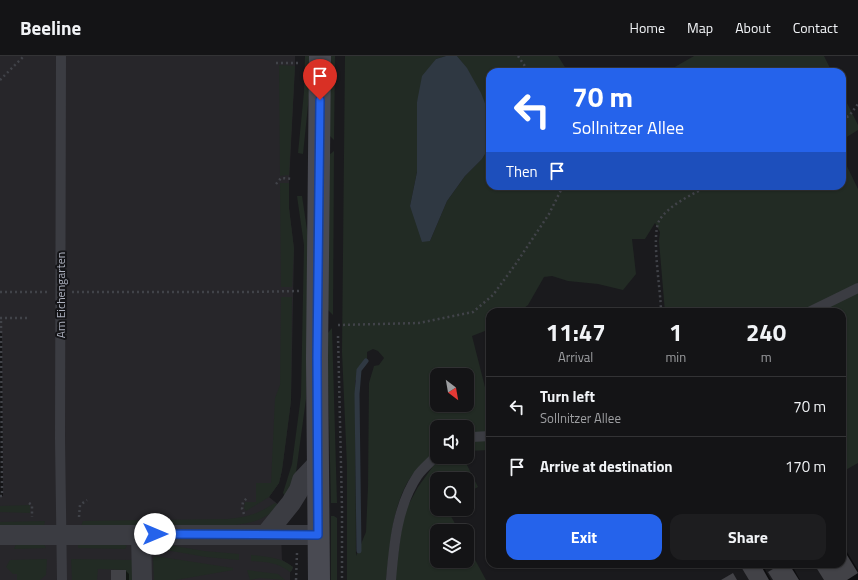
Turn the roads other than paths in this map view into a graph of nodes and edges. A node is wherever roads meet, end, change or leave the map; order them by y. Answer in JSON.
{"nodes":[{"id":1,"x":61,"y":56,"type":"edge"},
{"id":2,"x":310,"y":60,"type":"edge"},
{"id":3,"x":858,"y":288,"type":"edge"},
{"id":4,"x":817,"y":308,"type":"edge"},
{"id":5,"x":486,"y":436,"type":"edge"},
{"id":6,"x":474,"y":437,"type":"edge"},
{"id":7,"x":430,"y":462,"type":"edge"},
{"id":8,"x":318,"y":463,"type":"junction"},
{"id":9,"x":61,"y":534,"type":"junction"},
{"id":10,"x":140,"y":534,"type":"junction"},
{"id":11,"x":266,"y":534,"type":"junction"},
{"id":12,"x":0,"y":535,"type":"edge"},
{"id":13,"x":318,"y":535,"type":"junction"},
{"id":14,"x":62,"y":580,"type":"edge"},
{"id":15,"x":142,"y":580,"type":"edge"},
{"id":16,"x":319,"y":580,"type":"edge"},
{"id":17,"x":391,"y":580,"type":"edge"}],
"edges":[{"from":1,"to":9,"type":"lane","name":"Am Eichengarten"},
{"from":2,"to":8,"type":"main road"},
{"from":3,"to":4,"type":"lane"},
{"from":5,"to":6,"type":"lane"},
{"from":7,"to":17,"type":"lane"},
{"from":8,"to":11,"type":"street"},
{"from":8,"to":13,"type":"main road"},
{"from":9,"to":10,"type":"street"},
{"from":9,"to":12,"type":"street"},
{"from":9,"to":14,"type":"lane","name":"Am Eichengarten"},
{"from":10,"to":11,"type":"street"},
{"from":10,"to":15,"type":"street"},
{"from":11,"to":13,"type":"street"},
{"from":13,"to":16,"type":"main road"}]}
